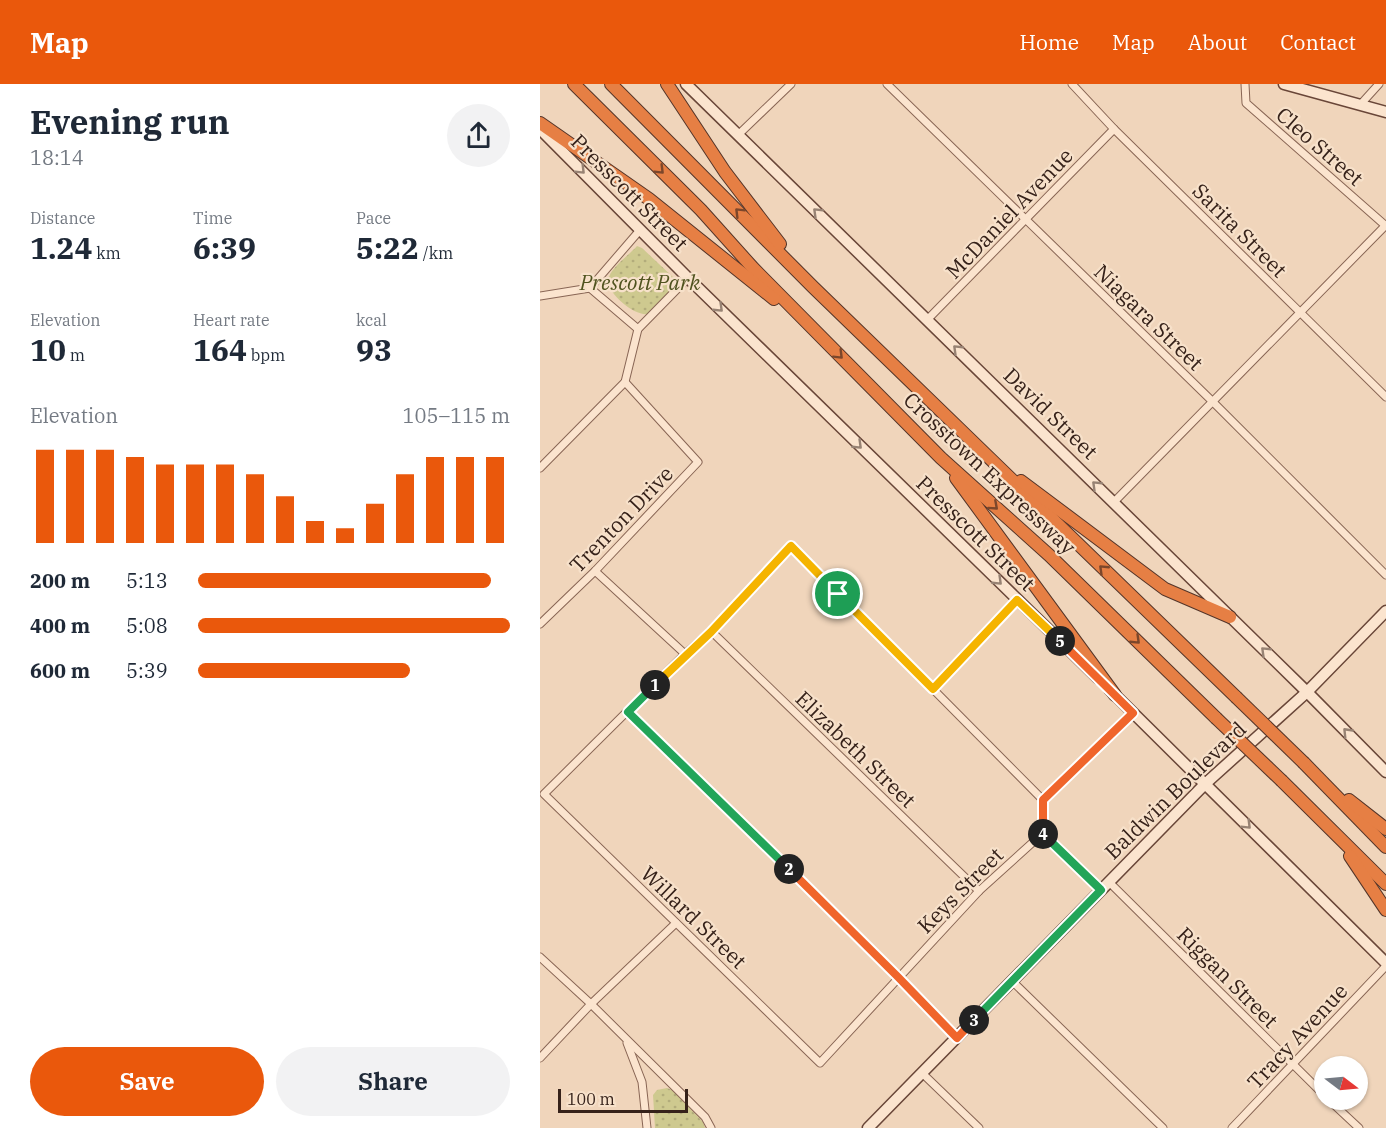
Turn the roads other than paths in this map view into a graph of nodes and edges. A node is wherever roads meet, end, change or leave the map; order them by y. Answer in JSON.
{"nodes":[{"id":1,"x":574,"y":84,"type":"edge"},
{"id":2,"x":611,"y":84,"type":"edge"},
{"id":3,"x":667,"y":84,"type":"edge"},
{"id":4,"x":686,"y":84,"type":"edge"},
{"id":5,"x":791,"y":84,"type":"edge"},
{"id":6,"x":887,"y":84,"type":"edge"},
{"id":7,"x":1072,"y":84,"type":"edge"},
{"id":8,"x":1245,"y":84,"type":"edge"},
{"id":9,"x":1284,"y":84,"type":"edge"},
{"id":10,"x":1379,"y":84,"type":"edge"},
{"id":11,"x":1360,"y":105,"type":"junction"},
{"id":12,"x":1386,"y":112,"type":"edge"},
{"id":13,"x":540,"y":123,"type":"edge"},
{"id":14,"x":540,"y":129,"type":"edge"},
{"id":15,"x":1114,"y":129,"type":"junction"},
{"id":16,"x":738,"y":135,"type":"junction"},
{"id":17,"x":1026,"y":220,"type":"junction"},
{"id":18,"x":1386,"y":226,"type":"edge"},
{"id":19,"x":640,"y":230,"type":"junction"},
{"id":20,"x":687,"y":278,"type":"junction"},
{"id":21,"x":808,"y":281,"type":"junction"},
{"id":22,"x":590,"y":288,"type":"junction"},
{"id":23,"x":540,"y":296,"type":"edge"},
{"id":24,"x":1299,"y":312,"type":"junction"},
{"id":25,"x":927,"y":320,"type":"junction"},
{"id":26,"x":638,"y":329,"type":"junction"},
{"id":27,"x":819,"y":335,"type":"junction"},
{"id":28,"x":625,"y":382,"type":"junction"},
{"id":29,"x":1386,"y":397,"type":"edge"},
{"id":30,"x":1212,"y":401,"type":"junction"},
{"id":31,"x":979,"y":449,"type":"junction"},
{"id":32,"x":941,"y":458,"type":"junction"},
{"id":33,"x":540,"y":468,"type":"edge"},
{"id":34,"x":1114,"y":502,"type":"junction"},
{"id":35,"x":595,"y":571,"type":"junction"},
{"id":36,"x":1386,"y":575,"type":"edge"},
{"id":37,"x":1017,"y":600,"type":"junction"},
{"id":38,"x":1386,"y":611,"type":"edge"},
{"id":39,"x":1230,"y":617,"type":"junction"},
{"id":40,"x":540,"y":624,"type":"edge"},
{"id":41,"x":711,"y":632,"type":"junction"},
{"id":42,"x":685,"y":654,"type":"junction"},
{"id":43,"x":933,"y":689,"type":"junction"},
{"id":44,"x":1308,"y":692,"type":"junction"},
{"id":45,"x":1115,"y":695,"type":"junction"},
{"id":46,"x":628,"y":712,"type":"junction"},
{"id":47,"x":1133,"y":713,"type":"junction"},
{"id":48,"x":1309,"y":767,"type":"junction"},
{"id":49,"x":1386,"y":772,"type":"edge"},
{"id":50,"x":1205,"y":784,"type":"junction"},
{"id":51,"x":1043,"y":800,"type":"junction"},
{"id":52,"x":1386,"y":829,"type":"edge"},
{"id":53,"x":1042,"y":834,"type":"junction"},
{"id":54,"x":1336,"y":835,"type":"junction"},
{"id":55,"x":1386,"y":847,"type":"edge"},
{"id":56,"x":1386,"y":884,"type":"edge"},
{"id":57,"x":1105,"y":886,"type":"junction"},
{"id":58,"x":979,"y":891,"type":"junction"},
{"id":59,"x":1386,"y":910,"type":"edge"},
{"id":60,"x":675,"y":923,"type":"junction"},
{"id":61,"x":540,"y":957,"type":"edge"},
{"id":62,"x":1386,"y":965,"type":"edge"},
{"id":63,"x":540,"y":967,"type":"edge"},
{"id":64,"x":554,"y":971,"type":"junction"},
{"id":65,"x":898,"y":977,"type":"junction"},
{"id":66,"x":1012,"y":981,"type":"junction"},
{"id":67,"x":591,"y":1004,"type":"junction"},
{"id":68,"x":957,"y":1038,"type":"junction"},
{"id":69,"x":626,"y":1040,"type":"junction"},
{"id":70,"x":540,"y":1058,"type":"edge"},
{"id":71,"x":820,"y":1063,"type":"joint"},
{"id":72,"x":1293,"y":1065,"type":"junction"},
{"id":73,"x":922,"y":1073,"type":"junction"},
{"id":74,"x":1314,"y":1085,"type":"edge"},
{"id":75,"x":1340,"y":1110,"type":"edge"},
{"id":76,"x":647,"y":1128,"type":"edge"},
{"id":77,"x":711,"y":1128,"type":"edge"},
{"id":78,"x":868,"y":1128,"type":"edge"},
{"id":79,"x":979,"y":1128,"type":"edge"},
{"id":80,"x":1163,"y":1128,"type":"edge"},
{"id":81,"x":1232,"y":1128,"type":"edge"},
{"id":82,"x":1359,"y":1128,"type":"edge"}],
"edges":[{"from":1,"to":27,"type":"highway","name":"Crosstown Expressway","one_way":true},
{"from":21,"to":2,"type":"highway","name":"Crosstown Expressway","one_way":true},
{"from":3,"to":21,"type":"highway"},
{"from":4,"to":16,"type":"main road","name":"David Street"},
{"from":5,"to":16,"type":"street"},
{"from":6,"to":17,"type":"street","name":"Niagara Street"},
{"from":7,"to":15,"type":"street","name":"Sarita Street"},
{"from":8,"to":18,"type":"street","name":"Cleo Street"},
{"from":9,"to":11,"type":"main road"},
{"from":10,"to":11,"type":"street"},
{"from":11,"to":12,"type":"main road"},
{"from":13,"to":27,"type":"highway"},
{"from":14,"to":19,"type":"main road","name":"Presscott Street","one_way":true},
{"from":15,"to":17,"type":"street","name":"McDaniel Avenue"},
{"from":15,"to":24,"type":"street","name":"Sarita Street"},
{"from":25,"to":16,"type":"main road","name":"David Street","one_way":true},
{"from":17,"to":25,"type":"street","name":"McDaniel Avenue"},
{"from":17,"to":30,"type":"street","name":"Niagara Street"},
{"from":18,"to":24,"type":"street"},
{"from":19,"to":20,"type":"main road","name":"Presscott Street"},
{"from":19,"to":22,"type":"street"},
{"from":20,"to":26,"type":"street"},
{"from":20,"to":37,"type":"main road","name":"Presscott Street","one_way":true},
{"from":21,"to":31,"type":"highway","name":"Crosstown Expressway"},
{"from":22,"to":23,"type":"street"},
{"from":22,"to":26,"type":"street"},
{"from":24,"to":29,"type":"street","name":"Sarita Street"},
{"from":24,"to":30,"type":"street"},
{"from":34,"to":25,"type":"main road","name":"David Street","one_way":true},
{"from":26,"to":28,"type":"street"},
{"from":27,"to":32,"type":"highway","name":"Crosstown Expressway","one_way":true},
{"from":28,"to":33,"type":"street"},
{"from":28,"to":35,"type":"street","name":"Trenton Drive"},
{"from":30,"to":34,"type":"street"},
{"from":30,"to":36,"type":"street","name":"Niagara Street"},
{"from":31,"to":39,"type":"highway"},
{"from":48,"to":31,"type":"highway","name":"Crosstown Expressway","one_way":true,"bridge":true},
{"from":32,"to":45,"type":"highway"},
{"from":32,"to":54,"type":"highway","name":"Crosstown Expressway","one_way":true,"bridge":true},
{"from":34,"to":39,"type":"main road","name":"David Street"},
{"from":35,"to":40,"type":"street","name":"Trenton Drive"},
{"from":35,"to":42,"type":"street"},
{"from":37,"to":43,"type":"street"},
{"from":37,"to":45,"type":"main road","name":"Presscott Street"},
{"from":38,"to":44,"type":"main road","name":"Baldwin Boulevard"},
{"from":44,"to":39,"type":"main road","name":"David Street","one_way":true},
{"from":41,"to":42,"type":"street"},
{"from":41,"to":43,"type":"street"},
{"from":41,"to":58,"type":"street","name":"Elizabeth Street"},
{"from":42,"to":46,"type":"street"},
{"from":43,"to":51,"type":"street"},
{"from":49,"to":44,"type":"main road","name":"David Street","one_way":true},
{"from":44,"to":50,"type":"main road","name":"Baldwin Boulevard"},
{"from":45,"to":47,"type":"main road","name":"Presscott Street"},
{"from":46,"to":60,"type":"street","name":"Willard Street"},
{"from":46,"to":65,"type":"street"},
{"from":47,"to":50,"type":"main road","name":"Presscott Street"},
{"from":47,"to":51,"type":"street"},
{"from":48,"to":52,"type":"highway"},
{"from":48,"to":55,"type":"highway","name":"Crosstown Expressway"},
{"from":50,"to":57,"type":"main road","name":"Baldwin Boulevard"},
{"from":50,"to":62,"type":"main road","name":"Presscott Street","one_way":true},
{"from":51,"to":53,"type":"street"},
{"from":53,"to":57,"type":"street","name":"Riggan Street"},
{"from":53,"to":58,"type":"street","name":"Keys Street"},
{"from":54,"to":56,"type":"highway","name":"Crosstown Expressway"},
{"from":54,"to":59,"type":"highway"},
{"from":57,"to":66,"type":"main road","name":"Baldwin Boulevard"},
{"from":57,"to":72,"type":"street","name":"Riggan Street"},
{"from":58,"to":65,"type":"street","name":"Keys Street"},
{"from":60,"to":67,"type":"street"},
{"from":60,"to":71,"type":"street","name":"Willard Street"},
{"from":61,"to":64,"type":"street"},
{"from":62,"to":72,"type":"street","name":"Tracy Avenue"},
{"from":63,"to":64,"type":"street"},
{"from":64,"to":67,"type":"street"},
{"from":65,"to":68,"type":"street"},
{"from":65,"to":71,"type":"street","name":"Keys Street"},
{"from":66,"to":68,"type":"main road","name":"Baldwin Boulevard"},
{"from":66,"to":80,"type":"street"},
{"from":67,"to":69,"type":"street"},
{"from":67,"to":70,"type":"street"},
{"from":68,"to":73,"type":"main road","name":"Baldwin Boulevard"},
{"from":69,"to":76,"type":"street"},
{"from":69,"to":77,"type":"street"},
{"from":72,"to":74,"type":"street","name":"Riggan Street"},
{"from":72,"to":81,"type":"street","name":"Tracy Avenue"},
{"from":73,"to":78,"type":"main road","name":"Baldwin Boulevard"},
{"from":73,"to":79,"type":"street"},
{"from":75,"to":82,"type":"street"}]}
